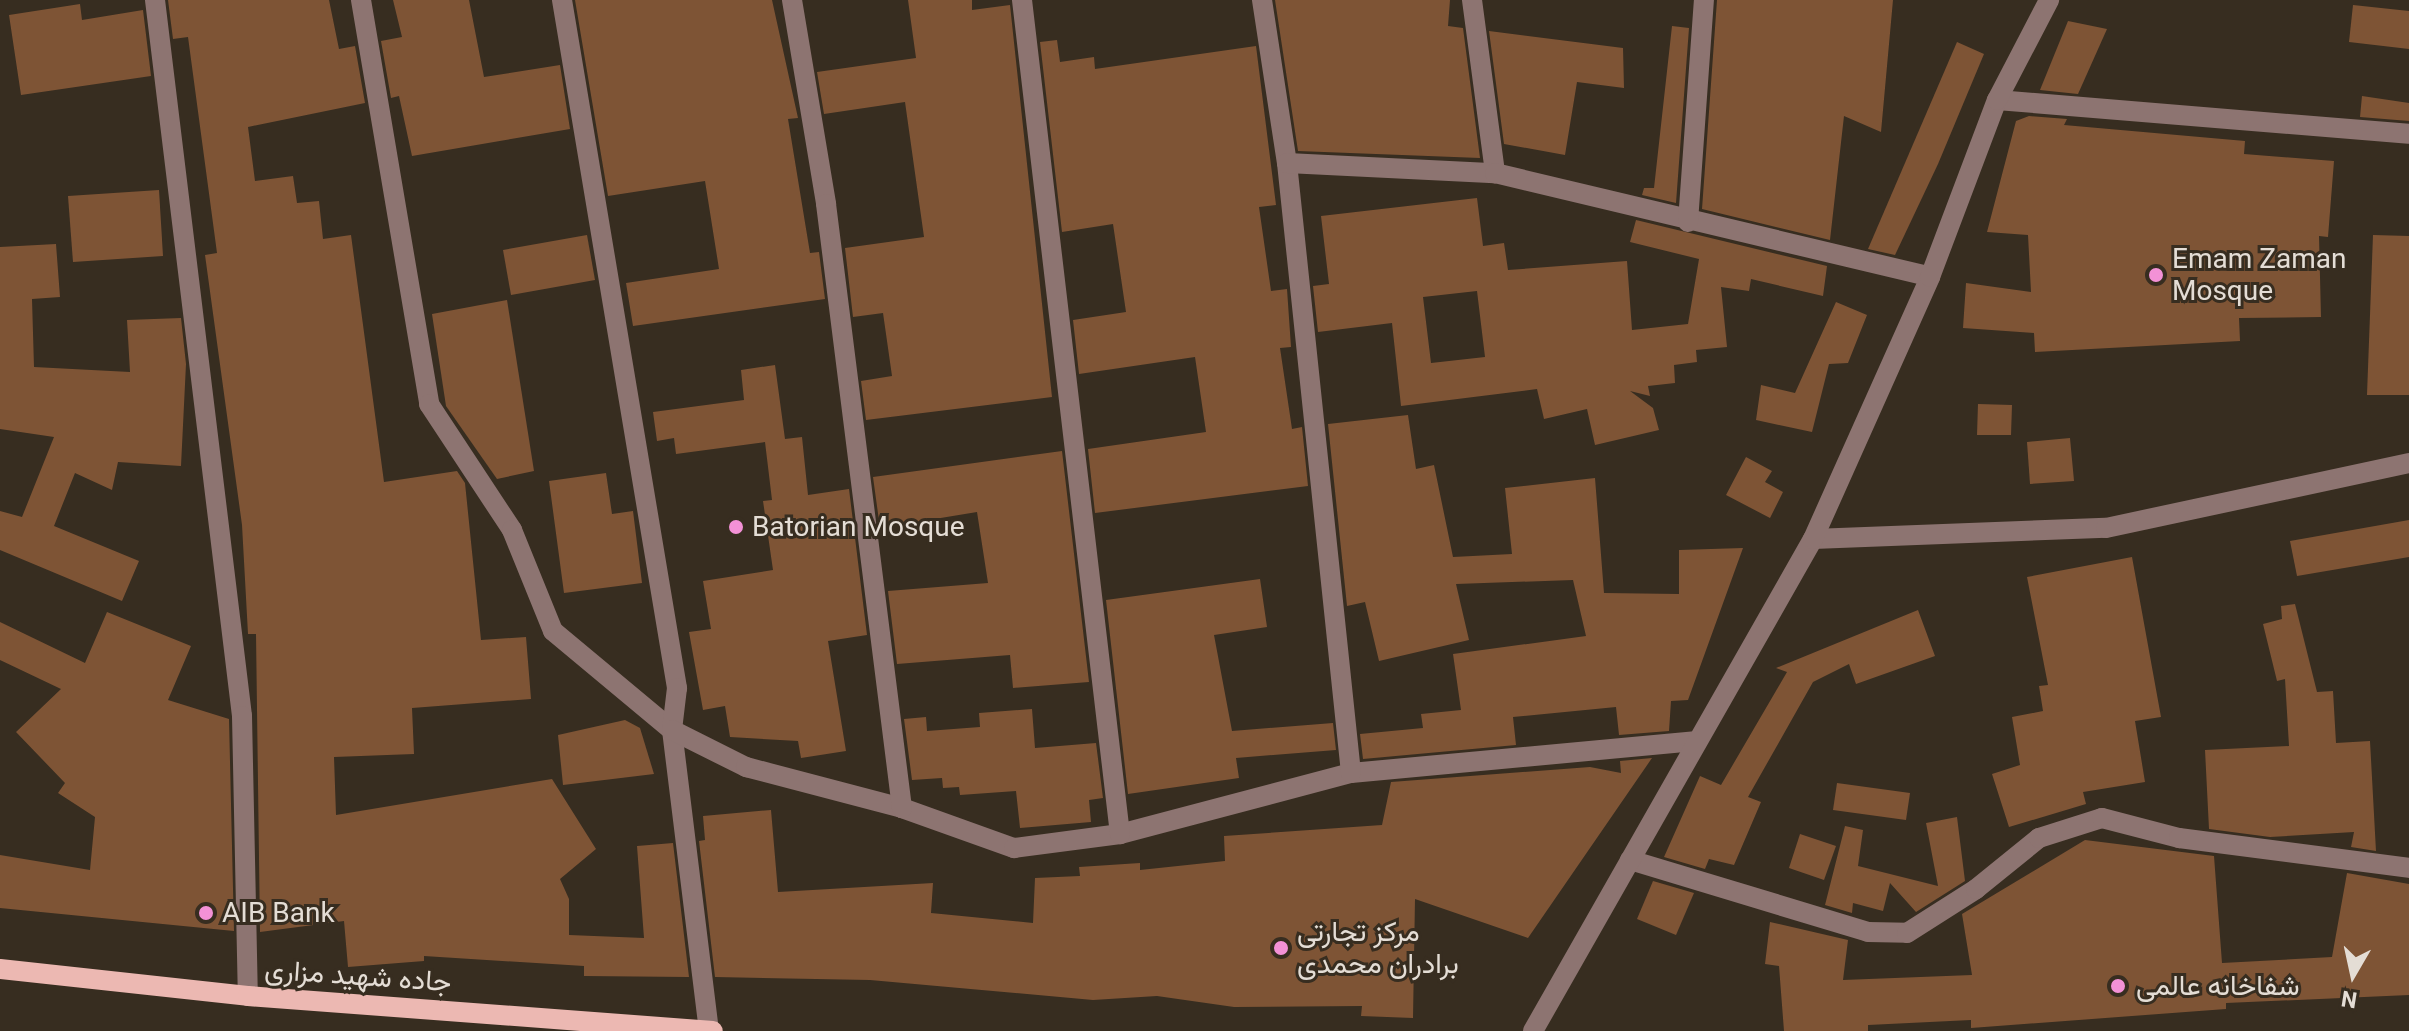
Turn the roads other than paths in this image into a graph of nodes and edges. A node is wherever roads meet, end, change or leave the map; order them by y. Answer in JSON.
{"nodes":[{"id":1,"x":155,"y":0,"type":"edge"},
{"id":2,"x":361,"y":0,"type":"edge"},
{"id":3,"x":562,"y":0,"type":"edge"},
{"id":4,"x":792,"y":0,"type":"edge"},
{"id":5,"x":1022,"y":0,"type":"edge"},
{"id":6,"x":1262,"y":0,"type":"edge"},
{"id":7,"x":1472,"y":0,"type":"edge"},
{"id":8,"x":1704,"y":0,"type":"edge"},
{"id":9,"x":2049,"y":0,"type":"edge"},
{"id":10,"x":1997,"y":100,"type":"junction"},
{"id":11,"x":2409,"y":134,"type":"edge"},
{"id":12,"x":1287,"y":163,"type":"junction"},
{"id":13,"x":1495,"y":173,"type":"junction"},
{"id":14,"x":1688,"y":222,"type":"junction"},
{"id":15,"x":1930,"y":277,"type":"junction"},
{"id":16,"x":2409,"y":463,"type":"edge"},
{"id":17,"x":1813,"y":539,"type":"junction"},
{"id":18,"x":672,"y":730,"type":"junction"},
{"id":19,"x":1698,"y":741,"type":"junction"},
{"id":20,"x":1351,"y":773,"type":"junction"},
{"id":21,"x":902,"y":808,"type":"junction"},
{"id":22,"x":1120,"y":834,"type":"junction"},
{"id":23,"x":1630,"y":860,"type":"junction"},
{"id":24,"x":2409,"y":868,"type":"edge"},
{"id":25,"x":0,"y":969,"type":"edge"},
{"id":26,"x":248,"y":996,"type":"junction"},
{"id":27,"x":710,"y":1031,"type":"edge"},
{"id":28,"x":1533,"y":1031,"type":"edge"}],
"edges":[{"from":1,"to":26,"type":"street"},
{"from":2,"to":18,"type":"street"},
{"from":3,"to":18,"type":"street"},
{"from":4,"to":21,"type":"street"},
{"from":5,"to":22,"type":"street"},
{"from":6,"to":12,"type":"street"},
{"from":7,"to":13,"type":"street"},
{"from":8,"to":14,"type":"street"},
{"from":9,"to":10,"type":"street"},
{"from":10,"to":11,"type":"street"},
{"from":10,"to":15,"type":"street"},
{"from":12,"to":13,"type":"street"},
{"from":12,"to":20,"type":"street"},
{"from":13,"to":14,"type":"street"},
{"from":14,"to":15,"type":"street"},
{"from":15,"to":17,"type":"street"},
{"from":16,"to":17,"type":"street"},
{"from":17,"to":19,"type":"street"},
{"from":18,"to":21,"type":"street"},
{"from":18,"to":27,"type":"street"},
{"from":19,"to":20,"type":"street"},
{"from":19,"to":23,"type":"street"},
{"from":20,"to":22,"type":"street"},
{"from":21,"to":22,"type":"street"},
{"from":23,"to":24,"type":"street"},
{"from":23,"to":28,"type":"street"},
{"from":25,"to":26,"type":"main road","name":"جاده شهید مزاری"},
{"from":26,"to":27,"type":"main road","name":"جاده شهید مزاری"}]}
